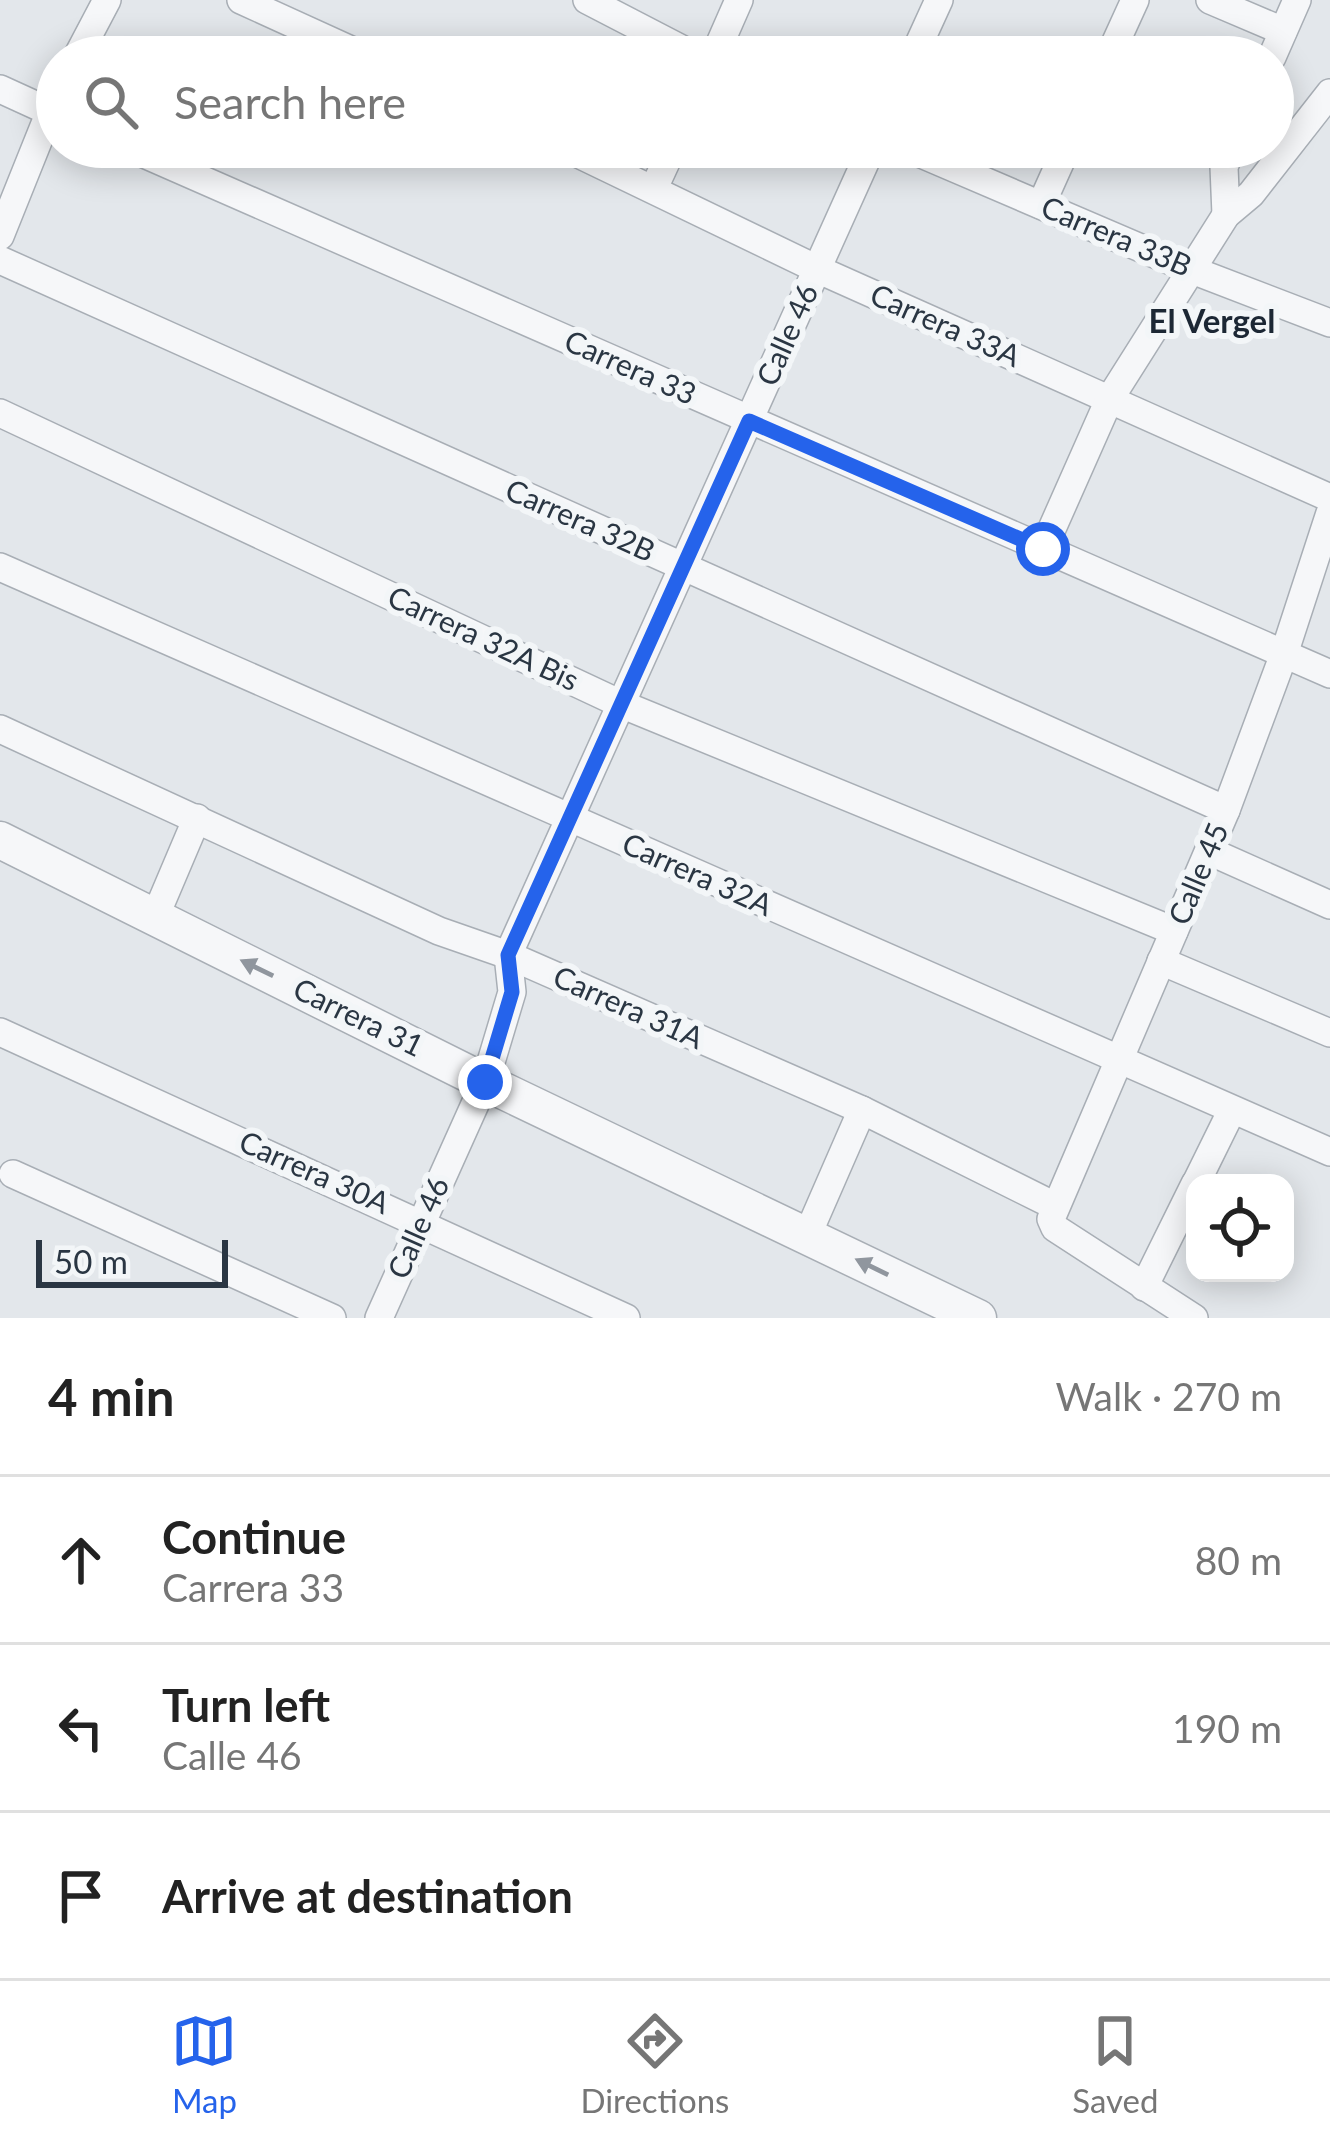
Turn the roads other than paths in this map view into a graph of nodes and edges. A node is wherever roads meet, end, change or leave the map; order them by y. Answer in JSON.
{"nodes":[{"id":1,"x":106,"y":0,"type":"edge"},
{"id":2,"x":241,"y":0,"type":"edge"},
{"id":3,"x":587,"y":0,"type":"edge"},
{"id":4,"x":939,"y":0,"type":"edge"},
{"id":5,"x":1135,"y":0,"type":"edge"},
{"id":6,"x":1210,"y":0,"type":"edge"},
{"id":7,"x":1297,"y":0,"type":"edge"},
{"id":8,"x":734,"y":2,"type":"edge"},
{"id":9,"x":88,"y":36,"type":"edge"},
{"id":10,"x":320,"y":36,"type":"edge"},
{"id":11,"x":656,"y":36,"type":"edge"},
{"id":12,"x":722,"y":36,"type":"edge"},
{"id":13,"x":923,"y":36,"type":"edge"},
{"id":14,"x":1119,"y":36,"type":"edge"},
{"id":15,"x":1266,"y":36,"type":"edge"},
{"id":16,"x":1281,"y":36,"type":"edge"},
{"id":17,"x":0,"y":89,"type":"edge"},
{"id":18,"x":1330,"y":95,"type":"edge"},
{"id":19,"x":36,"y":102,"type":"edge"},
{"id":20,"x":36,"y":138,"type":"edge"},
{"id":21,"x":1294,"y":140,"type":"edge"},
{"id":22,"x":176,"y":168,"type":"edge"},
{"id":23,"x":610,"y":168,"type":"edge"},
{"id":24,"x":663,"y":168,"type":"edge"},
{"id":25,"x":863,"y":168,"type":"edge"},
{"id":26,"x":954,"y":168,"type":"edge"},
{"id":27,"x":1057,"y":168,"type":"edge"},
{"id":28,"x":1223,"y":168,"type":"edge"},
{"id":29,"x":1272,"y":168,"type":"edge"},
{"id":30,"x":654,"y":188,"type":"junction"},
{"id":31,"x":1040,"y":205,"type":"junction"},
{"id":32,"x":1226,"y":215,"type":"junction"},
{"id":33,"x":0,"y":236,"type":"edge"},
{"id":34,"x":0,"y":260,"type":"edge"},
{"id":35,"x":817,"y":269,"type":"junction"},
{"id":36,"x":1192,"y":270,"type":"junction"},
{"id":37,"x":1330,"y":322,"type":"edge"},
{"id":38,"x":1109,"y":400,"type":"junction"},
{"id":39,"x":0,"y":413,"type":"edge"},
{"id":40,"x":749,"y":421,"type":"junction"},
{"id":41,"x":1330,"y":498,"type":"edge"},
{"id":42,"x":1330,"y":513,"type":"edge"},
{"id":43,"x":1043,"y":549,"type":"junction"},
{"id":44,"x":0,"y":567,"type":"edge"},
{"id":45,"x":683,"y":567,"type":"junction"},
{"id":46,"x":1284,"y":654,"type":"junction"},
{"id":47,"x":1330,"y":674,"type":"edge"},
{"id":48,"x":621,"y":704,"type":"junction"},
{"id":49,"x":0,"y":729,"type":"edge"},
{"id":50,"x":1226,"y":810,"type":"junction"},
{"id":51,"x":197,"y":818,"type":"junction"},
{"id":52,"x":570,"y":819,"type":"junction"},
{"id":53,"x":0,"y":840,"type":"edge"},
{"id":54,"x":1209,"y":851,"type":"junction"},
{"id":55,"x":1330,"y":905,"type":"edge"},
{"id":56,"x":154,"y":917,"type":"junction"},
{"id":57,"x":1174,"y":931,"type":"junction"},
{"id":58,"x":508,"y":955,"type":"junction"},
{"id":59,"x":1161,"y":961,"type":"junction"},
{"id":60,"x":0,"y":1032,"type":"edge"},
{"id":61,"x":1330,"y":1034,"type":"edge"},
{"id":62,"x":1119,"y":1061,"type":"junction"},
{"id":63,"x":485,"y":1082,"type":"junction"},
{"id":64,"x":862,"y":1110,"type":"junction"},
{"id":65,"x":1232,"y":1110,"type":"junction"},
{"id":66,"x":1330,"y":1152,"type":"edge"},
{"id":67,"x":13,"y":1174,"type":"dead end"},
{"id":68,"x":1200,"y":1174,"type":"edge"},
{"id":69,"x":1186,"y":1202,"type":"edge"},
{"id":70,"x":1055,"y":1217,"type":"junction"},
{"id":71,"x":422,"y":1222,"type":"junction"},
{"id":72,"x":808,"y":1236,"type":"junction"},
{"id":73,"x":1144,"y":1287,"type":"junction"},
{"id":74,"x":1189,"y":1317,"type":"edge"},
{"id":75,"x":332,"y":1318,"type":"edge"},
{"id":76,"x":379,"y":1318,"type":"edge"},
{"id":77,"x":626,"y":1318,"type":"edge"},
{"id":78,"x":978,"y":1318,"type":"edge"}],
"edges":[{"from":1,"to":9,"type":"street"},
{"from":2,"to":10,"type":"street"},
{"from":3,"to":11,"type":"street"},
{"from":4,"to":13,"type":"street"},
{"from":5,"to":14,"type":"street"},
{"from":6,"to":15,"type":"street"},
{"from":7,"to":16,"type":"street"},
{"from":8,"to":12,"type":"street"},
{"from":17,"to":19,"type":"street"},
{"from":18,"to":21,"type":"street"},
{"from":20,"to":33,"type":"street"},
{"from":22,"to":40,"type":"street","name":"Carrera 33"},
{"from":23,"to":30,"type":"street","name":"Carrera 33A"},
{"from":24,"to":30,"type":"street"},
{"from":25,"to":35,"type":"street","name":"Calle 46"},
{"from":26,"to":31,"type":"street","name":"Carrera 33B"},
{"from":27,"to":31,"type":"street"},
{"from":28,"to":32,"type":"street"},
{"from":29,"to":32,"type":"street"},
{"from":30,"to":35,"type":"street","name":"Carrera 33A"},
{"from":31,"to":36,"type":"street","name":"Carrera 33B"},
{"from":32,"to":36,"type":"street"},
{"from":34,"to":45,"type":"street","name":"Carrera 32B"},
{"from":35,"to":38,"type":"street","name":"Carrera 33A"},
{"from":35,"to":40,"type":"street","name":"Calle 46"},
{"from":36,"to":37,"type":"street","name":"Carrera 33B"},
{"from":36,"to":38,"type":"street"},
{"from":38,"to":41,"type":"street","name":"Carrera 33A"},
{"from":38,"to":43,"type":"street"},
{"from":39,"to":48,"type":"street","name":"Carrera 32A Bis"},
{"from":40,"to":43,"type":"street","name":"Carrera 33"},
{"from":40,"to":45,"type":"street","name":"Calle 46"},
{"from":42,"to":46,"type":"street","name":"Calle 45"},
{"from":43,"to":46,"type":"street","name":"Carrera 33"},
{"from":44,"to":52,"type":"street","name":"Carrera 32A"},
{"from":45,"to":48,"type":"street","name":"Calle 46"},
{"from":45,"to":50,"type":"street","name":"Carrera 32B"},
{"from":46,"to":47,"type":"street","name":"Carrera 33"},
{"from":46,"to":50,"type":"street","name":"Calle 45"},
{"from":48,"to":52,"type":"street","name":"Calle 46"},
{"from":48,"to":57,"type":"street","name":"Carrera 32A Bis"},
{"from":49,"to":51,"type":"street","name":"Carrera 31A"},
{"from":50,"to":54,"type":"street","name":"Calle 45"},
{"from":51,"to":56,"type":"street"},
{"from":51,"to":58,"type":"street","name":"Carrera 31A"},
{"from":52,"to":58,"type":"street","name":"Calle 46"},
{"from":52,"to":62,"type":"street","name":"Carrera 32A"},
{"from":53,"to":56,"type":"street","name":"Carrera 31"},
{"from":54,"to":55,"type":"street"},
{"from":54,"to":57,"type":"street","name":"Calle 45"},
{"from":63,"to":56,"type":"street","name":"Carrera 31","one_way":true},
{"from":57,"to":59,"type":"street","name":"Calle 45"},
{"from":58,"to":63,"type":"street","name":"Calle 46"},
{"from":58,"to":64,"type":"street","name":"Carrera 31A"},
{"from":59,"to":61,"type":"street"},
{"from":59,"to":62,"type":"street","name":"Calle 45"},
{"from":60,"to":71,"type":"street","name":"Carrera 30A"},
{"from":62,"to":65,"type":"street","name":"Carrera 32A"},
{"from":62,"to":70,"type":"street","name":"Calle 45"},
{"from":63,"to":71,"type":"street","name":"Calle 46"},
{"from":63,"to":72,"type":"street","name":"Carrera 31"},
{"from":64,"to":70,"type":"street","name":"Carrera 31A"},
{"from":64,"to":72,"type":"street"},
{"from":65,"to":66,"type":"street","name":"Carrera 32A"},
{"from":65,"to":68,"type":"street"},
{"from":67,"to":75,"type":"street"},
{"from":69,"to":73,"type":"street"},
{"from":70,"to":73,"type":"street","name":"Carrera 31A"},
{"from":71,"to":76,"type":"street","name":"Calle 46"},
{"from":71,"to":77,"type":"street","name":"Carrera 30A"},
{"from":78,"to":72,"type":"street","name":"Carrera 31","one_way":true},
{"from":73,"to":74,"type":"street","name":"Carrera 31A"}]}
